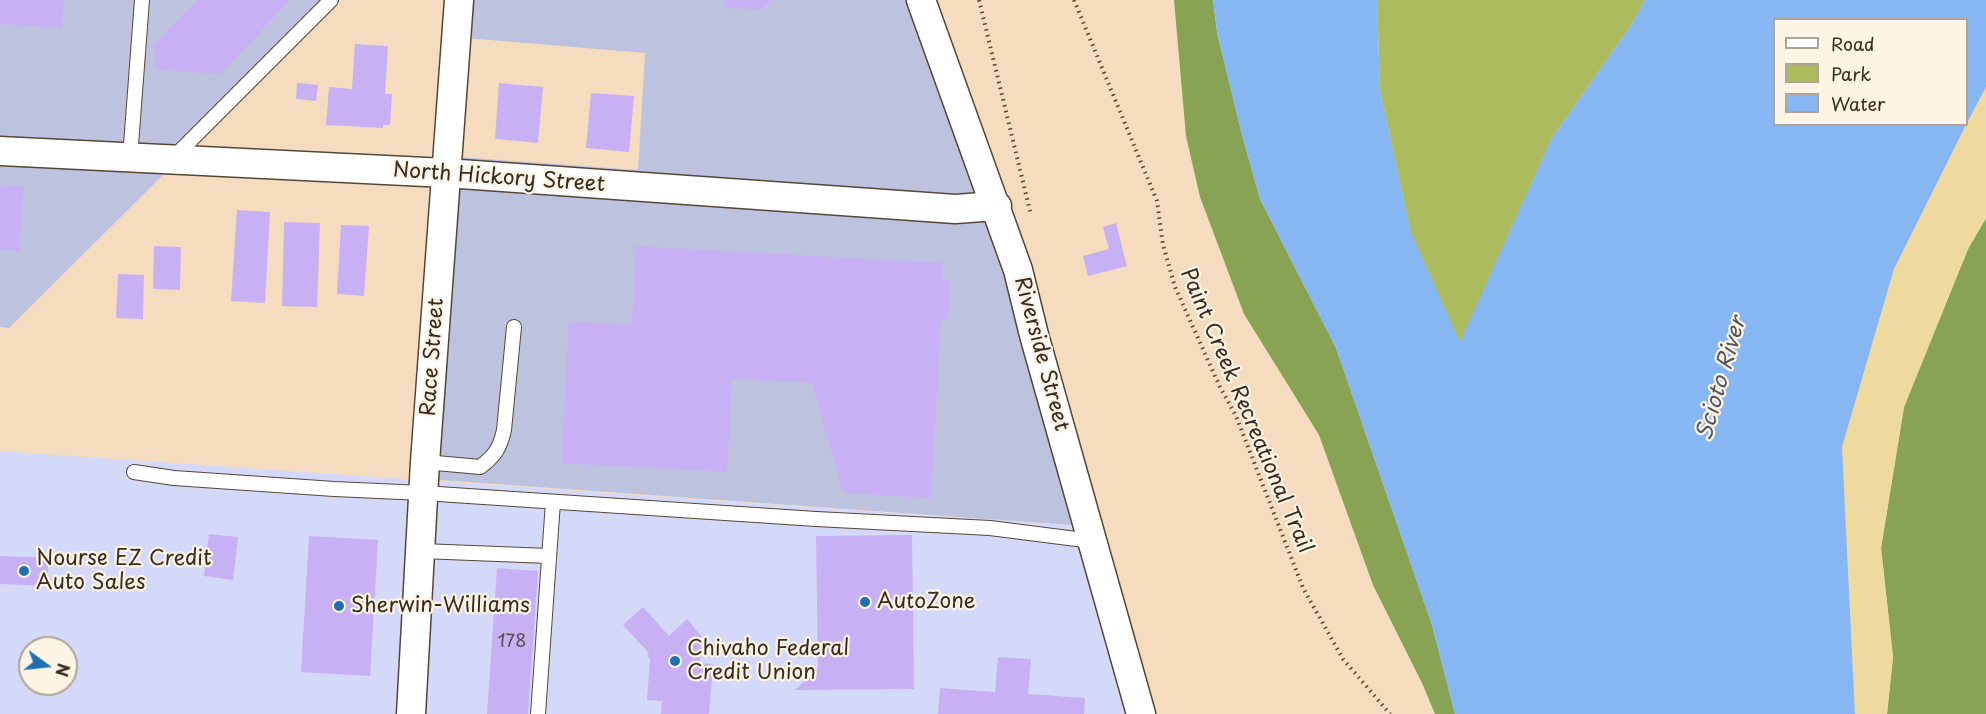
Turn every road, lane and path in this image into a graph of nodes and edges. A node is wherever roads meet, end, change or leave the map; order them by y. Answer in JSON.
{"nodes":[{"id":1,"x":142,"y":0,"type":"edge"},
{"id":2,"x":331,"y":0,"type":"edge"},
{"id":3,"x":459,"y":0,"type":"edge"},
{"id":4,"x":921,"y":0,"type":"edge"},
{"id":5,"x":979,"y":0,"type":"edge"},
{"id":6,"x":1074,"y":0,"type":"edge"},
{"id":7,"x":0,"y":151,"type":"edge"},
{"id":8,"x":130,"y":158,"type":"junction"},
{"id":9,"x":170,"y":160,"type":"junction"},
{"id":10,"x":446,"y":173,"type":"junction"},
{"id":11,"x":997,"y":206,"type":"junction"},
{"id":12,"x":1033,"y":223,"type":"dead end"},
{"id":13,"x":514,"y":327,"type":"dead end"},
{"id":14,"x":425,"y":462,"type":"junction"},
{"id":15,"x":134,"y":472,"type":"dead end"},
{"id":16,"x":423,"y":493,"type":"junction"},
{"id":17,"x":553,"y":502,"type":"junction"},
{"id":18,"x":1092,"y":541,"type":"junction"},
{"id":19,"x":421,"y":551,"type":"junction"},
{"id":20,"x":549,"y":556,"type":"junction"},
{"id":21,"x":411,"y":714,"type":"edge"},
{"id":22,"x":538,"y":714,"type":"edge"},
{"id":23,"x":1141,"y":714,"type":"edge"},
{"id":24,"x":1390,"y":714,"type":"edge"}],
"edges":[{"from":1,"to":8,"type":"lane"},
{"from":2,"to":9,"type":"lane"},
{"from":3,"to":10,"type":"street","name":"Race Street"},
{"from":4,"to":11,"type":"street","name":"Riverside Street"},
{"from":5,"to":12,"type":"path"},
{"from":6,"to":24,"type":"path","name":"Paint Creek Recreational Trail"},
{"from":7,"to":8,"type":"street","name":"North Hickory Street"},
{"from":8,"to":9,"type":"street","name":"North Hickory Street"},
{"from":9,"to":10,"type":"street","name":"North Hickory Street"},
{"from":10,"to":11,"type":"street","name":"North Hickory Street"},
{"from":10,"to":14,"type":"street","name":"Race Street"},
{"from":11,"to":18,"type":"street","name":"Riverside Street"},
{"from":13,"to":14,"type":"lane"},
{"from":14,"to":16,"type":"street","name":"Race Street"},
{"from":15,"to":16,"type":"lane"},
{"from":16,"to":17,"type":"lane"},
{"from":16,"to":19,"type":"street","name":"Race Street"},
{"from":17,"to":18,"type":"lane"},
{"from":17,"to":20,"type":"lane"},
{"from":18,"to":23,"type":"street","name":"Riverside Street"},
{"from":19,"to":20,"type":"lane"},
{"from":19,"to":21,"type":"street","name":"Race Street"},
{"from":20,"to":22,"type":"lane"}]}
